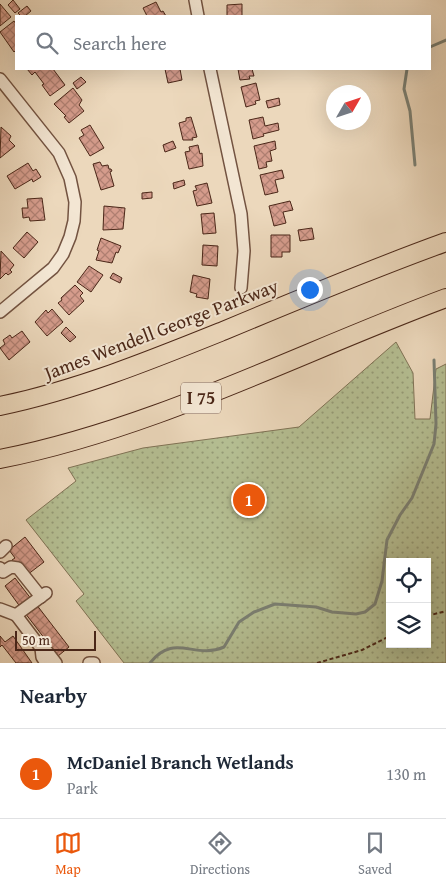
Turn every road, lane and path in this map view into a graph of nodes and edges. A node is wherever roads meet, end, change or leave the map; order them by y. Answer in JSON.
{"nodes":[{"id":1,"x":195,"y":0,"type":"edge"},
{"id":2,"x":198,"y":15,"type":"edge"},
{"id":3,"x":210,"y":70,"type":"edge"},
{"id":4,"x":0,"y":79,"type":"edge"},
{"id":5,"x":446,"y":242,"type":"edge"},
{"id":6,"x":241,"y":288,"type":"dead end"},
{"id":7,"x":446,"y":298,"type":"edge"},
{"id":8,"x":0,"y":312,"type":"edge"},
{"id":9,"x":0,"y":406,"type":"edge"},
{"id":10,"x":0,"y":459,"type":"edge"},
{"id":11,"x":0,"y":568,"type":"edge"},
{"id":12,"x":0,"y":609,"type":"edge"},
{"id":13,"x":446,"y":611,"type":"edge"},
{"id":14,"x":16,"y":615,"type":"junction"},
{"id":15,"x":431,"y":615,"type":"edge"},
{"id":16,"x":386,"y":638,"type":"edge"},
{"id":17,"x":41,"y":648,"type":"junction"},
{"id":18,"x":46,"y":663,"type":"edge"},
{"id":19,"x":56,"y":663,"type":"edge"},
{"id":20,"x":88,"y":663,"type":"edge"},
{"id":21,"x":94,"y":663,"type":"edge"},
{"id":22,"x":318,"y":663,"type":"edge"}],
"edges":[{"from":1,"to":2,"type":"street"},
{"from":3,"to":6,"type":"street"},
{"from":4,"to":8,"type":"street"},
{"from":5,"to":9,"type":"highway","name":"James Wendell George Parkway"},
{"from":7,"to":10,"type":"highway","number":"I 75"},
{"from":11,"to":14,"type":"street"},
{"from":12,"to":14,"type":"street"},
{"from":13,"to":15,"type":"path"},
{"from":14,"to":17,"type":"street"},
{"from":16,"to":22,"type":"path"},
{"from":17,"to":18,"type":"street"},
{"from":17,"to":19,"type":"street"},
{"from":20,"to":21,"type":"street"}]}
